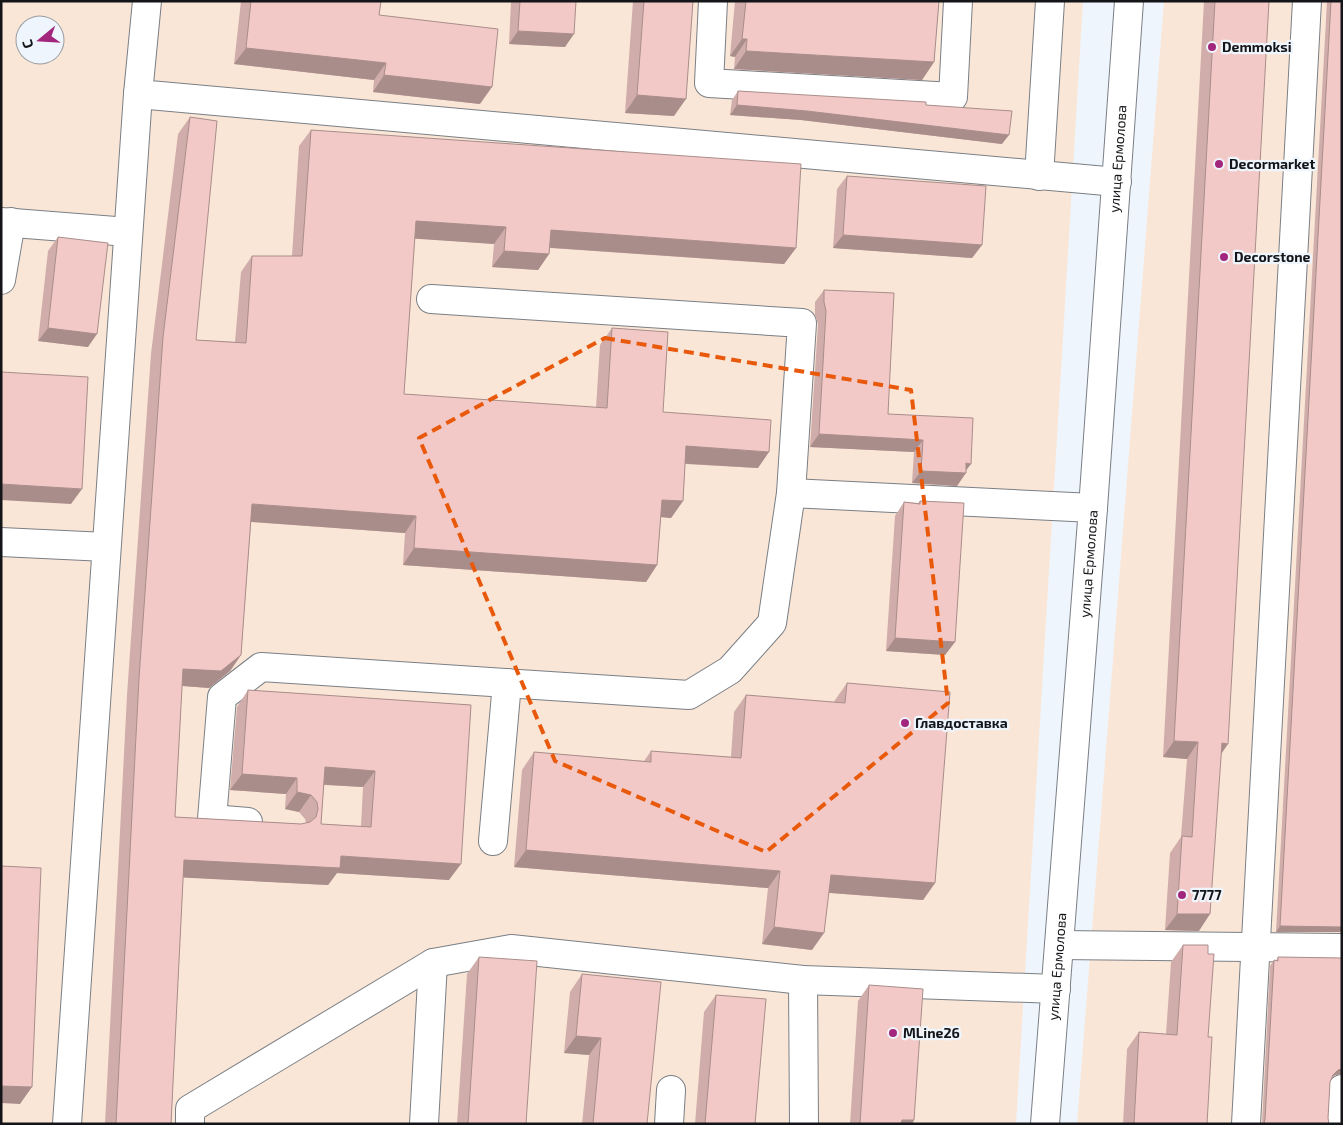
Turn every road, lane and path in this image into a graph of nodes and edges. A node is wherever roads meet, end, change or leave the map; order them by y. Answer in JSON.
{"nodes":[{"id":1,"x":147,"y":1,"type":"edge"},
{"id":2,"x":713,"y":1,"type":"edge"},
{"id":3,"x":958,"y":1,"type":"edge"},
{"id":4,"x":1050,"y":1,"type":"edge"},
{"id":5,"x":1129,"y":1,"type":"edge"},
{"id":6,"x":1307,"y":1,"type":"edge"},
{"id":7,"x":138,"y":94,"type":"junction"},
{"id":8,"x":1039,"y":176,"type":"junction"},
{"id":9,"x":1117,"y":182,"type":"junction"},
{"id":10,"x":6,"y":222,"type":"edge"},
{"id":11,"x":128,"y":232,"type":"junction"},
{"id":12,"x":1,"y":280,"type":"edge"},
{"id":13,"x":431,"y":299,"type":"dead end"},
{"id":14,"x":791,"y":493,"type":"junction"},
{"id":15,"x":1093,"y":508,"type":"junction"},
{"id":16,"x":1,"y":542,"type":"edge"},
{"id":17,"x":106,"y":547,"type":"junction"},
{"id":18,"x":507,"y":683,"type":"junction"},
{"id":19,"x":271,"y":824,"type":"edge"},
{"id":20,"x":493,"y":841,"type":"dead end"},
{"id":21,"x":1059,"y":945,"type":"junction"},
{"id":22,"x":1257,"y":947,"type":"junction"},
{"id":23,"x":1342,"y":948,"type":"edge"},
{"id":24,"x":432,"y":963,"type":"junction"},
{"id":25,"x":803,"y":980,"type":"junction"},
{"id":26,"x":1056,"y":989,"type":"junction"},
{"id":27,"x":1342,"y":1089,"type":"edge"},
{"id":28,"x":671,"y":1090,"type":"dead end"},
{"id":29,"x":67,"y":1124,"type":"edge"},
{"id":30,"x":190,"y":1124,"type":"edge"},
{"id":31,"x":424,"y":1124,"type":"edge"},
{"id":32,"x":669,"y":1124,"type":"edge"},
{"id":33,"x":804,"y":1124,"type":"edge"},
{"id":34,"x":1045,"y":1124,"type":"edge"},
{"id":35,"x":1246,"y":1124,"type":"edge"},
{"id":36,"x":1340,"y":1124,"type":"edge"}],
"edges":[{"from":1,"to":7,"type":"main road"},
{"from":2,"to":3,"type":"main road"},
{"from":4,"to":8,"type":"main road"},
{"from":5,"to":9,"type":"main road","name":"улица Ермолова"},
{"from":6,"to":22,"type":"main road"},
{"from":7,"to":8,"type":"main road"},
{"from":7,"to":11,"type":"main road"},
{"from":8,"to":9,"type":"main road"},
{"from":9,"to":15,"type":"main road","name":"улица Ермолова"},
{"from":10,"to":11,"type":"main road"},
{"from":10,"to":12,"type":"main road"},
{"from":11,"to":17,"type":"main road"},
{"from":13,"to":14,"type":"main road"},
{"from":14,"to":15,"type":"main road"},
{"from":14,"to":18,"type":"main road"},
{"from":15,"to":21,"type":"main road","name":"улица Ермолова"},
{"from":16,"to":17,"type":"main road"},
{"from":17,"to":29,"type":"main road"},
{"from":18,"to":19,"type":"main road"},
{"from":18,"to":20,"type":"main road"},
{"from":21,"to":22,"type":"main road"},
{"from":21,"to":26,"type":"main road","name":"улица Ермолова"},
{"from":22,"to":23,"type":"main road"},
{"from":22,"to":35,"type":"main road"},
{"from":24,"to":25,"type":"main road"},
{"from":24,"to":30,"type":"main road"},
{"from":24,"to":31,"type":"main road"},
{"from":25,"to":26,"type":"main road"},
{"from":25,"to":33,"type":"main road"},
{"from":26,"to":34,"type":"main road","name":"улица Ермолова"},
{"from":27,"to":36,"type":"main road"},
{"from":28,"to":32,"type":"main road"}]}
